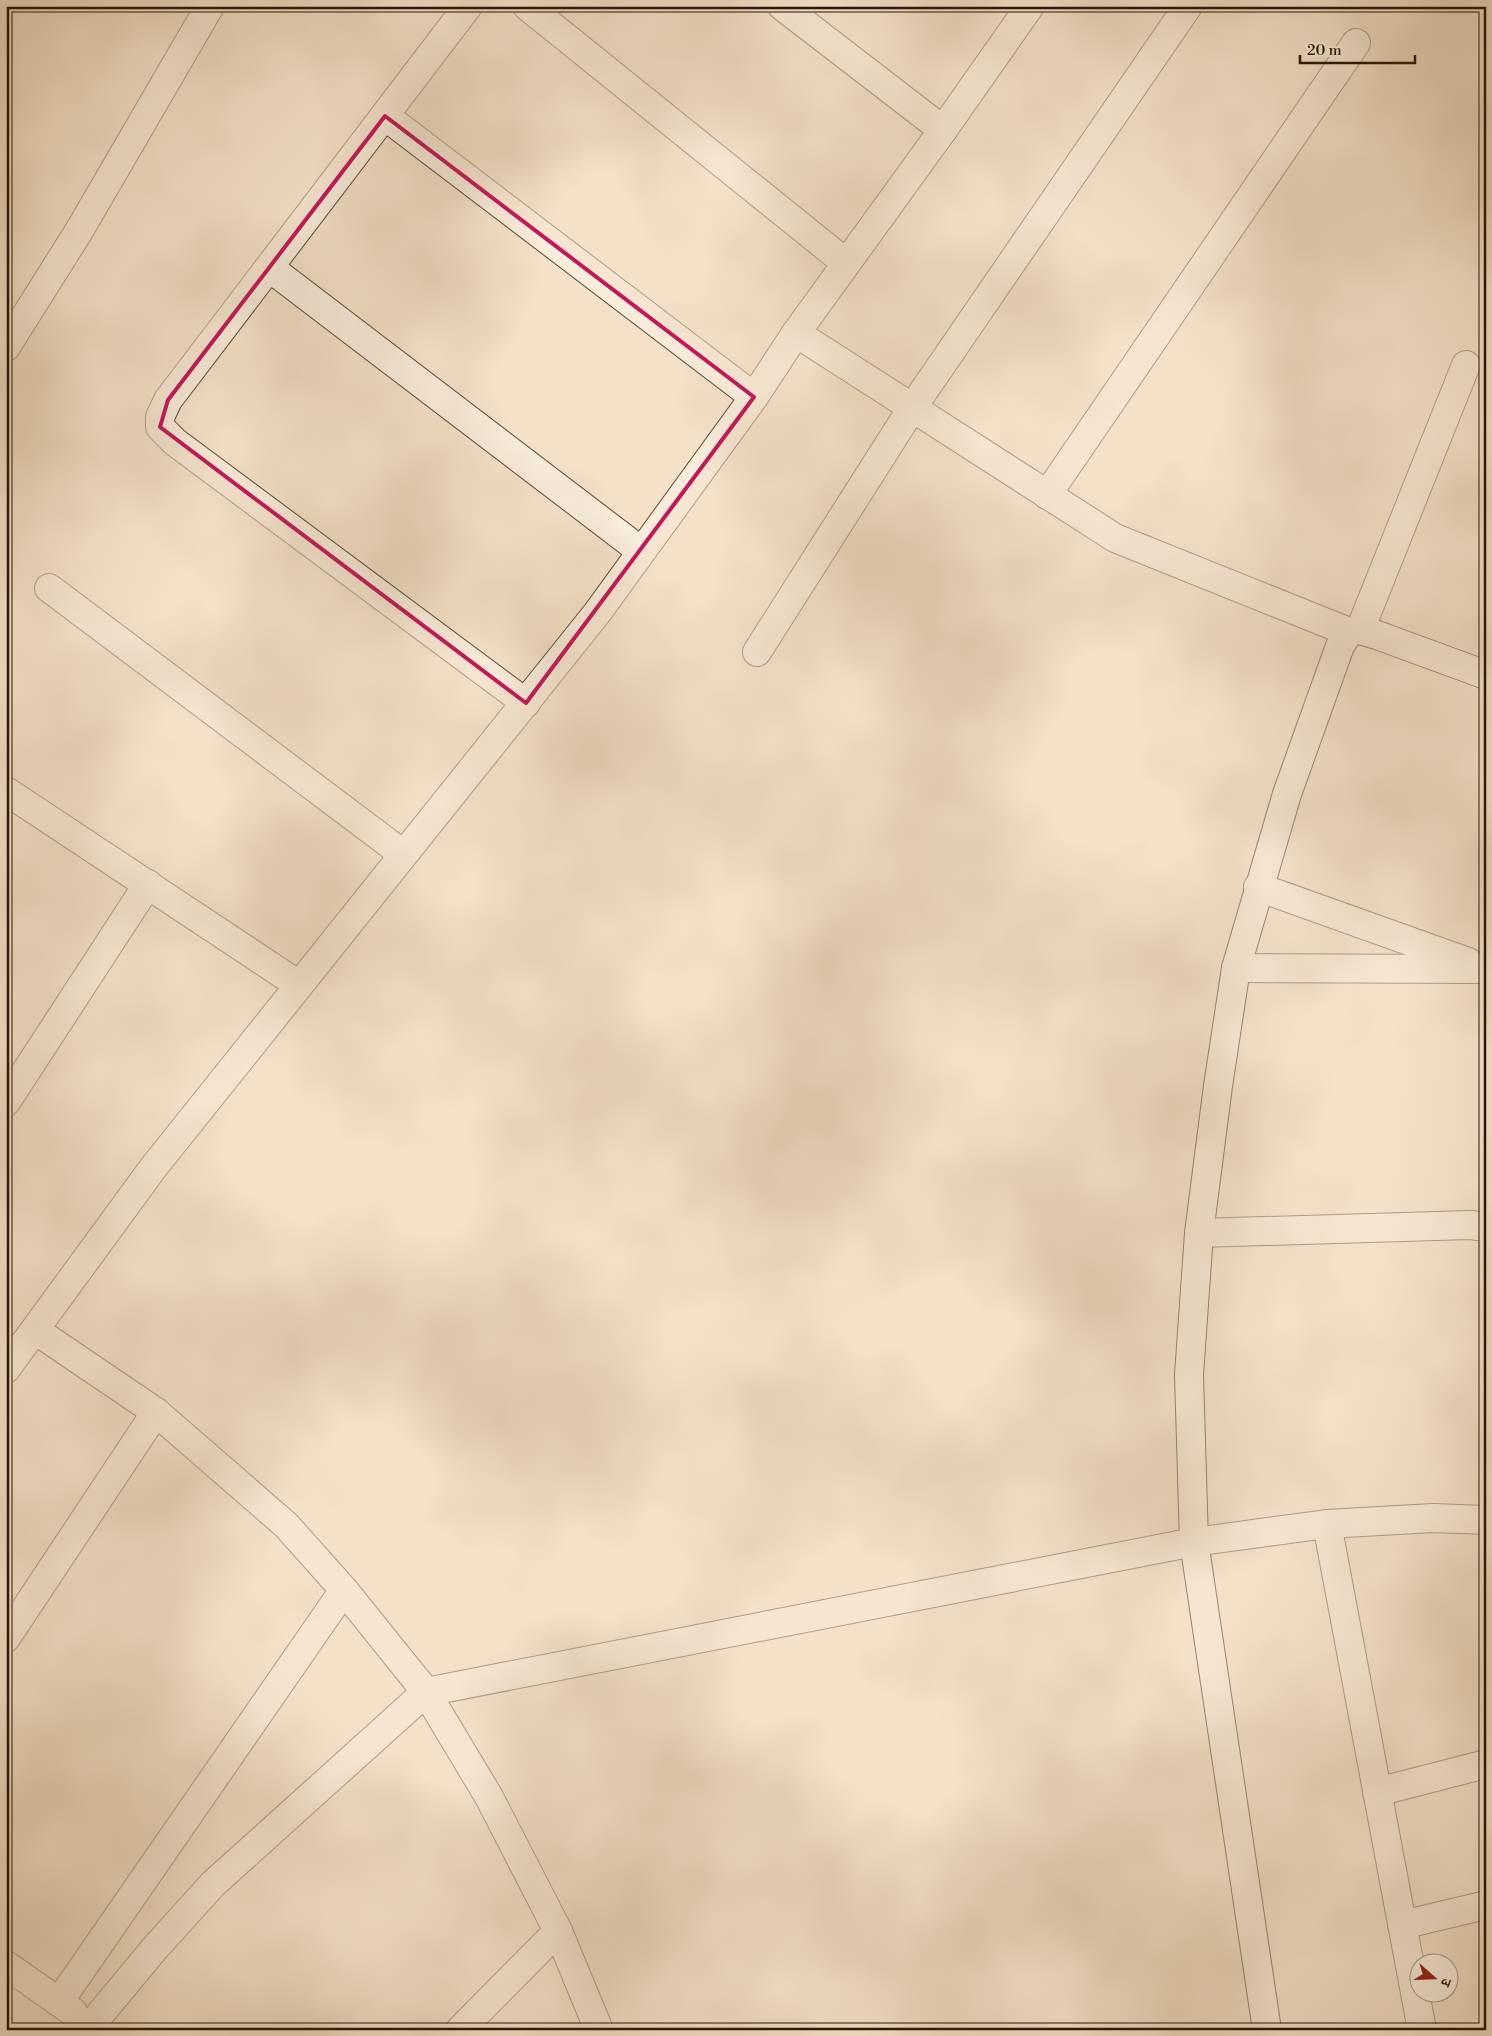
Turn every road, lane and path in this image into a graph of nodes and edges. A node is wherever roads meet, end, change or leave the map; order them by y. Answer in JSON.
{"nodes":[{"id":1,"x":210,"y":6,"type":"edge"},
{"id":2,"x":468,"y":6,"type":"edge"},
{"id":3,"x":527,"y":6,"type":"edge"},
{"id":4,"x":782,"y":6,"type":"edge"},
{"id":5,"x":1030,"y":6,"type":"edge"},
{"id":6,"x":1188,"y":6,"type":"edge"},
{"id":7,"x":1356,"y":43,"type":"dead end"},
{"id":8,"x":385,"y":116,"type":"junction"},
{"id":9,"x":944,"y":130,"type":"junction"},
{"id":10,"x":846,"y":263,"type":"junction"},
{"id":11,"x":270,"y":268,"type":"junction"},
{"id":12,"x":796,"y":334,"type":"junction"},
{"id":13,"x":6,"y":347,"type":"edge"},
{"id":14,"x":1466,"y":365,"type":"dead end"},
{"id":15,"x":754,"y":397,"type":"junction"},
{"id":16,"x":912,"y":408,"type":"junction"},
{"id":17,"x":1047,"y":495,"type":"junction"},
{"id":18,"x":641,"y":551,"type":"junction"},
{"id":19,"x":49,"y":588,"type":"dead end"},
{"id":20,"x":1354,"y":631,"type":"junction"},
{"id":21,"x":757,"y":652,"type":"dead end"},
{"id":22,"x":1486,"y":675,"type":"edge"},
{"id":23,"x":526,"y":703,"type":"junction"},
{"id":24,"x":6,"y":791,"type":"edge"},
{"id":25,"x":403,"y":854,"type":"junction"},
{"id":26,"x":148,"y":884,"type":"junction"},
{"id":27,"x":1258,"y":887,"type":"junction"},
{"id":28,"x":1236,"y":968,"type":"junction"},
{"id":29,"x":1486,"y":969,"type":"edge"},
{"id":30,"x":299,"y":985,"type":"junction"},
{"id":31,"x":6,"y":1102,"type":"edge"},
{"id":32,"x":1486,"y":1226,"type":"edge"},
{"id":33,"x":1199,"y":1233,"type":"junction"},
{"id":34,"x":34,"y":1330,"type":"junction"},
{"id":35,"x":6,"y":1369,"type":"edge"},
{"id":36,"x":156,"y":1412,"type":"junction"},
{"id":37,"x":1486,"y":1520,"type":"edge"},
{"id":38,"x":1327,"y":1524,"type":"junction"},
{"id":39,"x":1194,"y":1542,"type":"junction"},
{"id":40,"x":344,"y":1590,"type":"junction"},
{"id":41,"x":6,"y":1638,"type":"edge"},
{"id":42,"x":426,"y":1692,"type":"junction"},
{"id":43,"x":1486,"y":1764,"type":"edge"},
{"id":44,"x":1377,"y":1792,"type":"junction"},
{"id":45,"x":1486,"y":1906,"type":"edge"},
{"id":46,"x":1402,"y":1925,"type":"junction"},
{"id":47,"x":558,"y":1931,"type":"junction"},
{"id":48,"x":6,"y":1965,"type":"edge"},
{"id":49,"x":59,"y":2002,"type":"junction"},
{"id":50,"x":89,"y":2027,"type":"edge"},
{"id":51,"x":460,"y":2030,"type":"edge"},
{"id":52,"x":599,"y":2030,"type":"edge"},
{"id":53,"x":1267,"y":2030,"type":"edge"},
{"id":54,"x":1422,"y":2030,"type":"edge"}],
"edges":[{"from":1,"to":13,"type":"street"},
{"from":2,"to":8,"type":"street"},
{"from":3,"to":10,"type":"street"},
{"from":4,"to":9,"type":"street"},
{"from":5,"to":9,"type":"street"},
{"from":6,"to":16,"type":"street"},
{"from":7,"to":17,"type":"street"},
{"from":8,"to":11,"type":"street"},
{"from":8,"to":15,"type":"street"},
{"from":9,"to":10,"type":"street"},
{"from":10,"to":12,"type":"street"},
{"from":11,"to":18,"type":"street"},
{"from":11,"to":23,"type":"street"},
{"from":12,"to":15,"type":"street"},
{"from":12,"to":16,"type":"street"},
{"from":14,"to":20,"type":"street"},
{"from":15,"to":18,"type":"street"},
{"from":16,"to":17,"type":"street"},
{"from":16,"to":21,"type":"street"},
{"from":17,"to":20,"type":"street"},
{"from":18,"to":23,"type":"street"},
{"from":19,"to":25,"type":"street"},
{"from":20,"to":22,"type":"street"},
{"from":20,"to":27,"type":"street"},
{"from":23,"to":25,"type":"street"},
{"from":24,"to":26,"type":"street"},
{"from":25,"to":30,"type":"street"},
{"from":26,"to":30,"type":"street"},
{"from":26,"to":31,"type":"street"},
{"from":27,"to":28,"type":"street"},
{"from":27,"to":29,"type":"street"},
{"from":28,"to":29,"type":"street"},
{"from":28,"to":33,"type":"street"},
{"from":30,"to":34,"type":"street"},
{"from":32,"to":33,"type":"street"},
{"from":33,"to":39,"type":"street"},
{"from":34,"to":35,"type":"street"},
{"from":34,"to":36,"type":"street"},
{"from":36,"to":40,"type":"street"},
{"from":36,"to":41,"type":"street"},
{"from":37,"to":38,"type":"street"},
{"from":38,"to":39,"type":"street"},
{"from":38,"to":44,"type":"street"},
{"from":39,"to":42,"type":"street"},
{"from":39,"to":53,"type":"street"},
{"from":40,"to":42,"type":"street"},
{"from":40,"to":49,"type":"street"},
{"from":42,"to":47,"type":"street"},
{"from":42,"to":50,"type":"street"},
{"from":43,"to":44,"type":"street"},
{"from":44,"to":46,"type":"street"},
{"from":45,"to":46,"type":"street"},
{"from":46,"to":54,"type":"street"},
{"from":47,"to":51,"type":"street"},
{"from":47,"to":52,"type":"street"},
{"from":48,"to":49,"type":"street"},
{"from":49,"to":50,"type":"street"}]}
